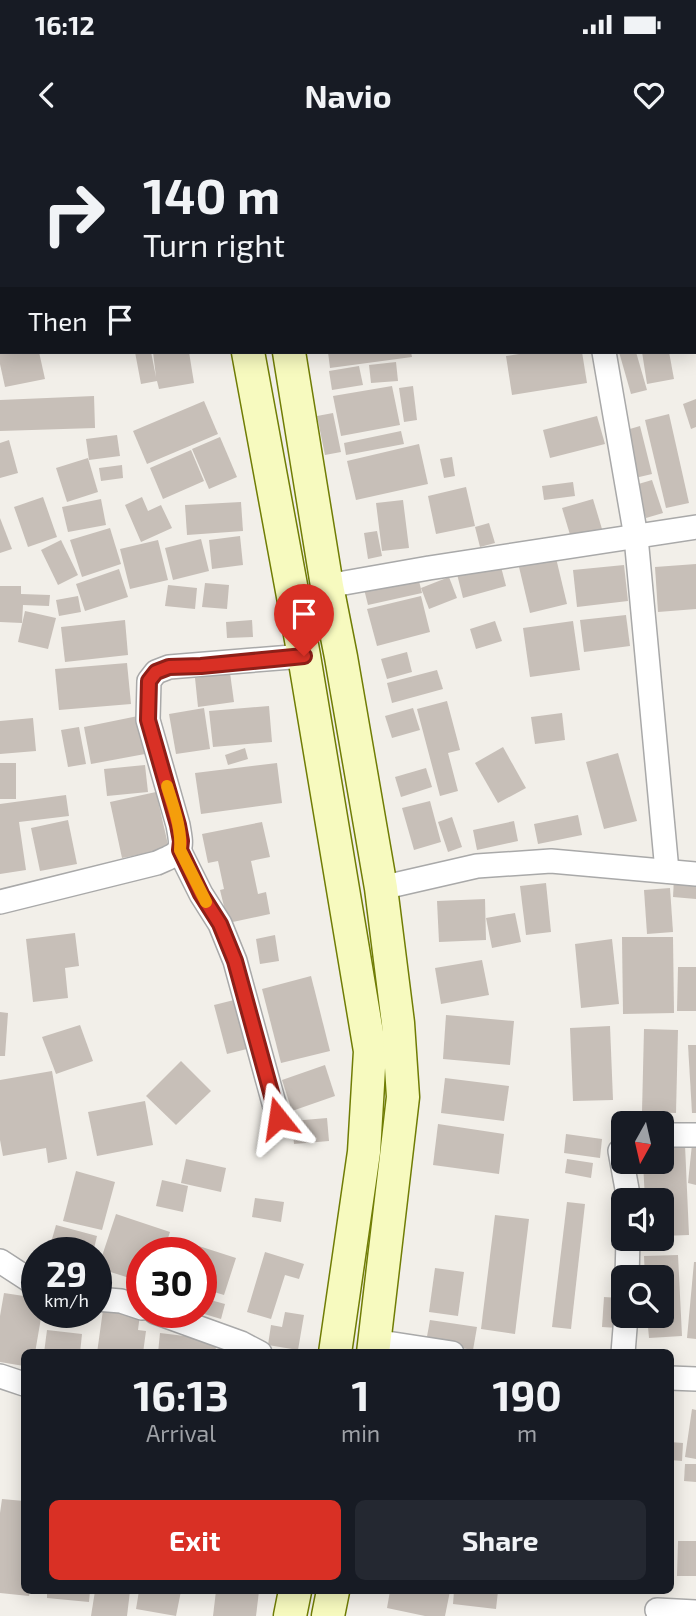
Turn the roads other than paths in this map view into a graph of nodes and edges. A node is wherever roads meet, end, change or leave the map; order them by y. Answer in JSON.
{"nodes":[{"id":1,"x":248,"y":354,"type":"edge"},
{"id":2,"x":289,"y":354,"type":"edge"},
{"id":3,"x":604,"y":354,"type":"edge"},
{"id":4,"x":696,"y":527,"type":"edge"},
{"id":5,"x":636,"y":537,"type":"junction"},
{"id":6,"x":327,"y":586,"type":"junction"},
{"id":7,"x":304,"y":656,"type":"junction"},
{"id":8,"x":180,"y":850,"type":"junction"},
{"id":9,"x":667,"y":871,"type":"junction"},
{"id":10,"x":696,"y":874,"type":"edge"},
{"id":11,"x":381,"y":888,"type":"junction"},
{"id":12,"x":0,"y":902,"type":"edge"},
{"id":13,"x":278,"y":1118,"type":"dead end"},
{"id":14,"x":674,"y":1135,"type":"edge"},
{"id":15,"x":696,"y":1135,"type":"edge"},
{"id":16,"x":0,"y":1261,"type":"edge"},
{"id":17,"x":21,"y":1274,"type":"edge"},
{"id":18,"x":199,"y":1328,"type":"edge"},
{"id":19,"x":625,"y":1328,"type":"edge"},
{"id":20,"x":374,"y":1347,"type":"edge"},
{"id":21,"x":252,"y":1349,"type":"edge"},
{"id":22,"x":336,"y":1349,"type":"edge"},
{"id":23,"x":400,"y":1349,"type":"edge"},
{"id":24,"x":624,"y":1349,"type":"edge"},
{"id":25,"x":0,"y":1376,"type":"edge"},
{"id":26,"x":674,"y":1378,"type":"edge"},
{"id":27,"x":696,"y":1379,"type":"edge"},
{"id":28,"x":21,"y":1383,"type":"edge"},
{"id":29,"x":294,"y":1594,"type":"edge"},
{"id":30,"x":332,"y":1594,"type":"edge"},
{"id":31,"x":657,"y":1610,"type":"dead end"},
{"id":32,"x":696,"y":1612,"type":"edge"},
{"id":33,"x":290,"y":1616,"type":"edge"},
{"id":34,"x":328,"y":1616,"type":"edge"}],
"edges":[{"from":1,"to":7,"type":"main road"},
{"from":2,"to":6,"type":"main road"},
{"from":3,"to":5,"type":"street"},
{"from":4,"to":5,"type":"street"},
{"from":5,"to":6,"type":"street"},
{"from":5,"to":9,"type":"street"},
{"from":6,"to":11,"type":"main road"},
{"from":7,"to":8,"type":"street"},
{"from":7,"to":22,"type":"main road"},
{"from":8,"to":12,"type":"street"},
{"from":8,"to":13,"type":"street"},
{"from":9,"to":10,"type":"street"},
{"from":9,"to":11,"type":"street"},
{"from":11,"to":20,"type":"main road"},
{"from":14,"to":15,"type":"street"},
{"from":16,"to":17,"type":"street"},
{"from":18,"to":21,"type":"street"},
{"from":19,"to":24,"type":"street"},
{"from":20,"to":23,"type":"street"},
{"from":25,"to":28,"type":"street"},
{"from":26,"to":27,"type":"street"},
{"from":29,"to":33,"type":"main road"},
{"from":30,"to":34,"type":"main road"},
{"from":31,"to":32,"type":"street"}]}
